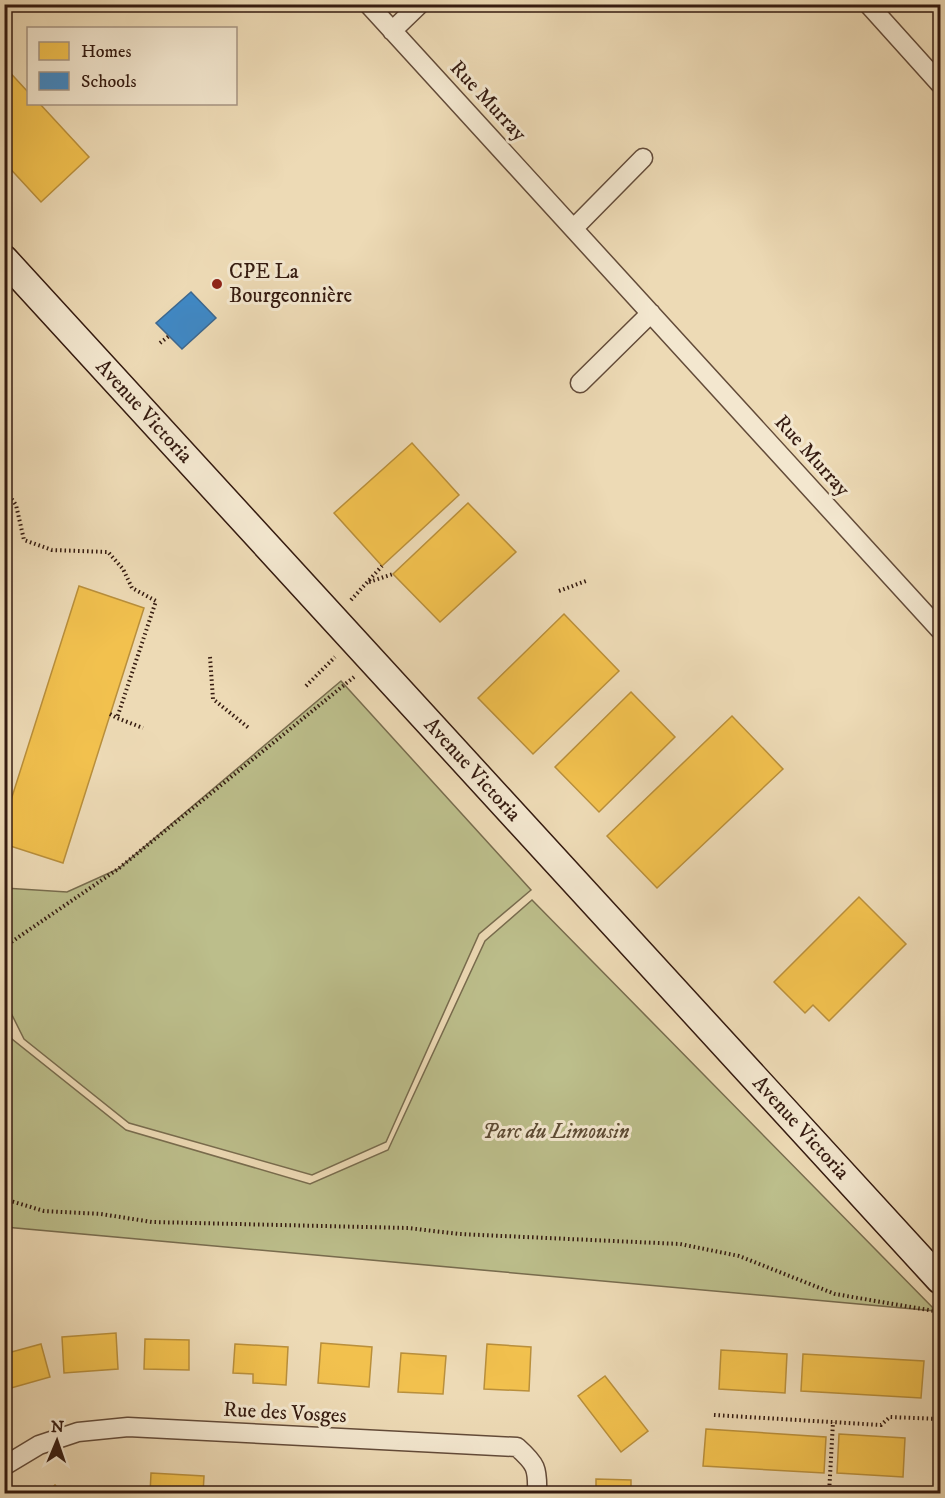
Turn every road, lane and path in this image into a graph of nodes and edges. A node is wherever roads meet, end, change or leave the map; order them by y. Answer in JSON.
{"nodes":[{"id":1,"x":368,"y":4,"type":"edge"},
{"id":2,"x":420,"y":4,"type":"edge"},
{"id":3,"x":868,"y":4,"type":"edge"},
{"id":4,"x":392,"y":31,"type":"junction"},
{"id":5,"x":940,"y":84,"type":"edge"},
{"id":6,"x":643,"y":158,"type":"dead end"},
{"id":7,"x":574,"y":228,"type":"junction"},
{"id":8,"x":4,"y":259,"type":"edge"},
{"id":9,"x":651,"y":313,"type":"junction"},
{"id":10,"x":169,"y":336,"type":"dead end"},
{"id":11,"x":160,"y":343,"type":"dead end"},
{"id":12,"x":580,"y":383,"type":"dead end"},
{"id":13,"x":4,"y":488,"type":"edge"},
{"id":14,"x":382,"y":566,"type":"dead end"},
{"id":15,"x":393,"y":574,"type":"dead end"},
{"id":16,"x":586,"y":581,"type":"dead end"},
{"id":17,"x":368,"y":582,"type":"junction"},
{"id":18,"x":559,"y":591,"type":"dead end"},
{"id":19,"x":333,"y":617,"type":"junction"},
{"id":20,"x":940,"y":630,"type":"edge"},
{"id":21,"x":353,"y":639,"type":"junction"},
{"id":22,"x":210,"y":657,"type":"dead end"},
{"id":23,"x":373,"y":661,"type":"junction"},
{"id":24,"x":306,"y":686,"type":"dead end"},
{"id":25,"x":110,"y":714,"type":"dead end"},
{"id":26,"x":117,"y":718,"type":"junction"},
{"id":27,"x":143,"y":728,"type":"dead end"},
{"id":28,"x":250,"y":729,"type":"dead end"},
{"id":29,"x":4,"y":947,"type":"edge"},
{"id":30,"x":4,"y":1199,"type":"edge"},
{"id":31,"x":940,"y":1280,"type":"edge"},
{"id":32,"x":940,"y":1312,"type":"edge"},
{"id":33,"x":714,"y":1415,"type":"dead end"},
{"id":34,"x":940,"y":1419,"type":"edge"},
{"id":35,"x":834,"y":1422,"type":"junction"},
{"id":36,"x":4,"y":1466,"type":"edge"},
{"id":37,"x":537,"y":1494,"type":"edge"},
{"id":38,"x":829,"y":1494,"type":"edge"}],
"edges":[{"from":1,"to":4,"type":"street","name":"Rue Murray"},
{"from":2,"to":4,"type":"street"},
{"from":3,"to":5,"type":"street"},
{"from":4,"to":7,"type":"street","name":"Rue Murray"},
{"from":6,"to":7,"type":"street"},
{"from":7,"to":9,"type":"street","name":"Rue Murray"},
{"from":8,"to":19,"type":"street","name":"Avenue Victoria"},
{"from":9,"to":12,"type":"street"},
{"from":9,"to":20,"type":"street","name":"Rue Murray"},
{"from":10,"to":11,"type":"path"},
{"from":13,"to":26,"type":"path"},
{"from":14,"to":17,"type":"path"},
{"from":15,"to":17,"type":"path"},
{"from":16,"to":18,"type":"path"},
{"from":17,"to":19,"type":"path"},
{"from":19,"to":21,"type":"street","name":"Avenue Victoria"},
{"from":21,"to":23,"type":"street","name":"Avenue Victoria"},
{"from":21,"to":24,"type":"path"},
{"from":22,"to":28,"type":"path"},
{"from":23,"to":29,"type":"path"},
{"from":23,"to":31,"type":"street","name":"Avenue Victoria"},
{"from":25,"to":26,"type":"path"},
{"from":26,"to":27,"type":"path"},
{"from":30,"to":32,"type":"path"},
{"from":33,"to":35,"type":"path"},
{"from":34,"to":35,"type":"path"},
{"from":35,"to":38,"type":"path"},
{"from":36,"to":37,"type":"street","name":"Rue des Vosges"}]}
